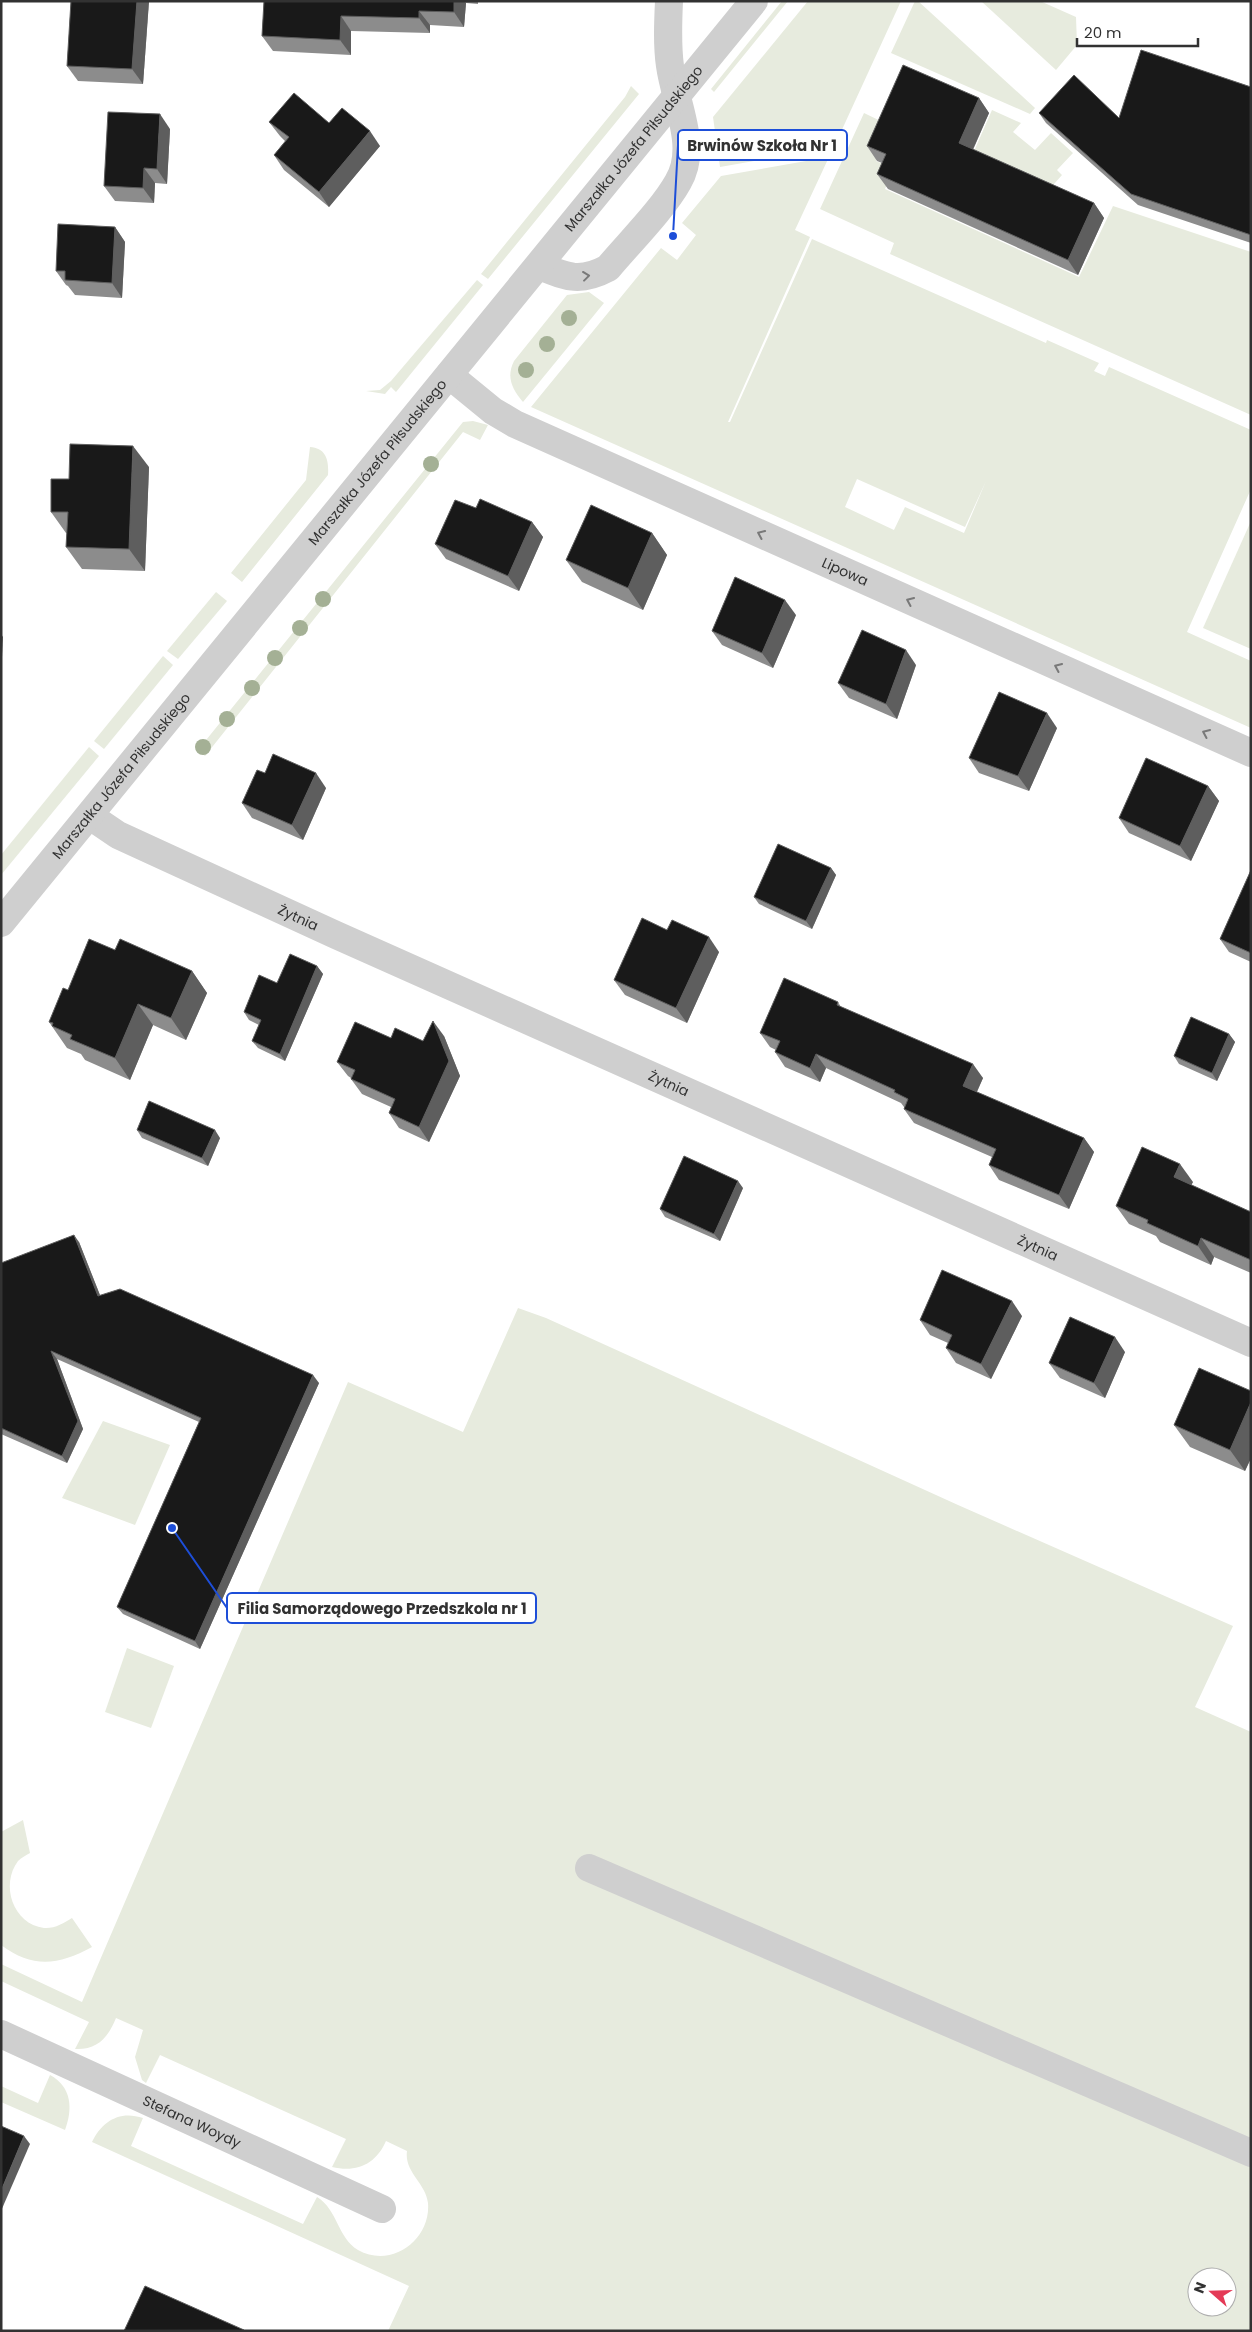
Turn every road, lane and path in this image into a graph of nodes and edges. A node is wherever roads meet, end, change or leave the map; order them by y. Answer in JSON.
{"nodes":[{"id":1,"x":669,"y":1,"type":"edge"},
{"id":2,"x":754,"y":1,"type":"edge"},
{"id":3,"x":676,"y":97,"type":"junction"},
{"id":4,"x":539,"y":266,"type":"junction"},
{"id":5,"x":449,"y":375,"type":"junction"},
{"id":6,"x":1251,"y":753,"type":"edge"},
{"id":7,"x":90,"y":816,"type":"junction"},
{"id":8,"x":1,"y":923,"type":"edge"},
{"id":9,"x":1251,"y":1343,"type":"edge"},
{"id":10,"x":589,"y":1868,"type":"dead end"},
{"id":11,"x":1,"y":2034,"type":"edge"},
{"id":12,"x":1251,"y":2153,"type":"edge"},
{"id":13,"x":382,"y":2209,"type":"dead end"}],
"edges":[{"from":1,"to":3,"type":"street"},
{"from":2,"to":3,"type":"street","name":"Marszałka Józefa Piłsudskiego"},
{"from":3,"to":4,"type":"street","name":"Marszałka Józefa Piłsudskiego"},
{"from":4,"to":3,"type":"street","one_way":true},
{"from":4,"to":5,"type":"street","name":"Marszałka Józefa Piłsudskiego"},
{"from":6,"to":5,"type":"street","name":"Lipowa","one_way":true},
{"from":5,"to":7,"type":"street","name":"Marszałka Józefa Piłsudskiego"},
{"from":7,"to":8,"type":"street","name":"Marszałka Józefa Piłsudskiego"},
{"from":7,"to":9,"type":"street","name":"Żytnia"},
{"from":10,"to":12,"type":"street"},
{"from":11,"to":13,"type":"street","name":"Stefana Woydy"}]}
